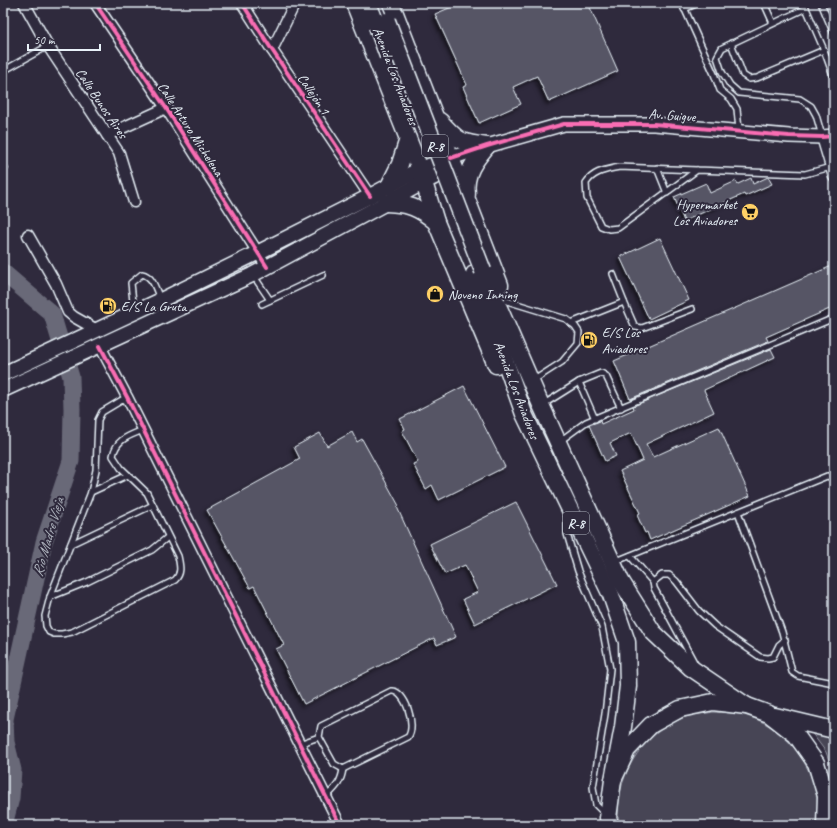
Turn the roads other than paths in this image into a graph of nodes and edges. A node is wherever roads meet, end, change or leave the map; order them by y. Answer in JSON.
{"nodes":[{"id":1,"x":24,"y":3,"type":"edge"},
{"id":2,"x":95,"y":3,"type":"edge"},
{"id":3,"x":242,"y":3,"type":"edge"},
{"id":4,"x":295,"y":3,"type":"edge"},
{"id":5,"x":354,"y":3,"type":"edge"},
{"id":6,"x":368,"y":3,"type":"edge"},
{"id":7,"x":380,"y":3,"type":"edge"},
{"id":8,"x":391,"y":3,"type":"edge"},
{"id":9,"x":682,"y":3,"type":"edge"},
{"id":10,"x":698,"y":3,"type":"edge"},
{"id":11,"x":764,"y":3,"type":"edge"},
{"id":12,"x":804,"y":3,"type":"edge"},
{"id":13,"x":821,"y":3,"type":"edge"},
{"id":14,"x":806,"y":8,"type":"junction"},
{"id":15,"x":684,"y":9,"type":"junction"},
{"id":16,"x":772,"y":23,"type":"junction"},
{"id":17,"x":382,"y":24,"type":"junction"},
{"id":18,"x":834,"y":34,"type":"edge"},
{"id":19,"x":730,"y":43,"type":"junction"},
{"id":20,"x":48,"y":46,"type":"junction"},
{"id":21,"x":272,"y":50,"type":"junction"},
{"id":22,"x":824,"y":50,"type":"junction"},
{"id":23,"x":3,"y":71,"type":"edge"},
{"id":24,"x":834,"y":78,"type":"edge"},
{"id":25,"x":166,"y":108,"type":"junction"},
{"id":26,"x":434,"y":116,"type":"junction"},
{"id":27,"x":739,"y":131,"type":"junction"},
{"id":28,"x":108,"y":135,"type":"junction"},
{"id":29,"x":828,"y":137,"type":"edge"},
{"id":30,"x":408,"y":139,"type":"junction"},
{"id":31,"x":487,"y":146,"type":"junction"},
{"id":32,"x":453,"y":163,"type":"junction"},
{"id":33,"x":831,"y":167,"type":"junction"},
{"id":34,"x":656,"y":168,"type":"junction"},
{"id":35,"x":697,"y":170,"type":"junction"},
{"id":36,"x":422,"y":175,"type":"junction"},
{"id":37,"x":834,"y":177,"type":"edge"},
{"id":38,"x":389,"y":186,"type":"junction"},
{"id":39,"x":667,"y":193,"type":"junction"},
{"id":40,"x":370,"y":196,"type":"junction"},
{"id":41,"x":134,"y":202,"type":"dead end"},
{"id":42,"x":386,"y":203,"type":"junction"},
{"id":43,"x":470,"y":206,"type":"junction"},
{"id":44,"x":436,"y":222,"type":"junction"},
{"id":45,"x":28,"y":235,"type":"dead end"},
{"id":46,"x":257,"y":253,"type":"junction"},
{"id":47,"x":267,"y":267,"type":"junction"},
{"id":48,"x":479,"y":272,"type":"junction"},
{"id":49,"x":613,"y":274,"type":"dead end"},
{"id":50,"x":252,"y":275,"type":"junction"},
{"id":51,"x":323,"y":275,"type":"dead end"},
{"id":52,"x":161,"y":300,"type":"junction"},
{"id":53,"x":270,"y":300,"type":"junction"},
{"id":54,"x":507,"y":301,"type":"junction"},
{"id":55,"x":624,"y":302,"type":"junction"},
{"id":56,"x":262,"y":304,"type":"dead end"},
{"id":57,"x":692,"y":309,"type":"dead end"},
{"id":58,"x":135,"y":312,"type":"junction"},
{"id":59,"x":834,"y":318,"type":"edge"},
{"id":60,"x":571,"y":323,"type":"junction"},
{"id":61,"x":97,"y":330,"type":"junction"},
{"id":62,"x":94,"y":348,"type":"junction"},
{"id":63,"x":3,"y":374,"type":"edge"},
{"id":64,"x":534,"y":380,"type":"junction"},
{"id":65,"x":578,"y":382,"type":"junction"},
{"id":66,"x":3,"y":390,"type":"edge"},
{"id":67,"x":127,"y":397,"type":"junction"},
{"id":68,"x":541,"y":405,"type":"junction"},
{"id":69,"x":621,"y":408,"type":"junction"},
{"id":70,"x":524,"y":414,"type":"junction"},
{"id":71,"x":595,"y":419,"type":"junction"},
{"id":72,"x":143,"y":430,"type":"junction"},
{"id":73,"x":558,"y":442,"type":"junction"},
{"id":74,"x":128,"y":475,"type":"junction"},
{"id":75,"x":834,"y":480,"type":"edge"},
{"id":76,"x":91,"y":492,"type":"junction"},
{"id":77,"x":566,"y":502,"type":"junction"},
{"id":78,"x":153,"y":505,"type":"junction"},
{"id":79,"x":738,"y":512,"type":"junction"},
{"id":80,"x":168,"y":537,"type":"junction"},
{"id":81,"x":71,"y":544,"type":"junction"},
{"id":82,"x":630,"y":556,"type":"junction"},
{"id":83,"x":613,"y":562,"type":"junction"},
{"id":84,"x":653,"y":582,"type":"junction"},
{"id":85,"x":50,"y":597,"type":"junction"},
{"id":86,"x":785,"y":640,"type":"junction"},
{"id":87,"x":702,"y":675,"type":"junction"},
{"id":88,"x":834,"y":683,"type":"edge"},
{"id":89,"x":747,"y":706,"type":"junction"},
{"id":90,"x":769,"y":714,"type":"junction"},
{"id":91,"x":834,"y":730,"type":"edge"},
{"id":92,"x":318,"y":737,"type":"junction"},
{"id":93,"x":299,"y":744,"type":"junction"},
{"id":94,"x":343,"y":769,"type":"junction"},
{"id":95,"x":613,"y":780,"type":"junction"},
{"id":96,"x":326,"y":797,"type":"junction"},
{"id":97,"x":834,"y":820,"type":"edge"},
{"id":98,"x":609,"y":821,"type":"edge"},
{"id":99,"x":340,"y":825,"type":"edge"},
{"id":100,"x":825,"y":825,"type":"edge"},
{"id":101,"x":830,"y":825,"type":"edge"}],
"edges":[{"from":1,"to":20,"type":"street","name":"Calle Bunos Aires"},
{"from":2,"to":25,"type":"street","name":"Calle Arturo Michelena"},
{"from":3,"to":21,"type":"street","name":"Callejón 1"},
{"from":4,"to":21,"type":"street"},
{"from":5,"to":30,"type":"main road"},
{"from":6,"to":17,"type":"main road","name":"Avenida Los Aviadores","number":"R-8"},
{"from":7,"to":17,"type":"main road","name":"Avenida Los Aviadores","number":"R-8"},
{"from":8,"to":26,"type":"main road","number":"R-8"},
{"from":9,"to":15,"type":"lane"},
{"from":10,"to":15,"type":"lane"},
{"from":11,"to":16,"type":"lane"},
{"from":12,"to":14,"type":"lane"},
{"from":13,"to":18,"type":"lane"},
{"from":14,"to":16,"type":"lane"},
{"from":14,"to":22,"type":"lane"},
{"from":15,"to":27,"type":"lane"},
{"from":16,"to":19,"type":"lane"},
{"from":17,"to":48,"type":"main road","name":"Avenida Los Aviadores","number":"R-8","bridge":true},
{"from":19,"to":22,"type":"lane"},
{"from":19,"to":29,"type":"lane"},
{"from":20,"to":23,"type":"lane"},
{"from":20,"to":28,"type":"street","name":"Calle Bunos Aires"},
{"from":21,"to":40,"type":"street","name":"Callejón 1"},
{"from":22,"to":24,"type":"lane"},
{"from":25,"to":28,"type":"street"},
{"from":25,"to":46,"type":"street","name":"Calle Arturo Michelena"},
{"from":26,"to":31,"type":"main road"},
{"from":26,"to":32,"type":"main road","number":"R-8"},
{"from":27,"to":29,"type":"street","name":"Av. Guigue"},
{"from":27,"to":31,"type":"street","name":"Av. Guigue"},
{"from":28,"to":41,"type":"street","name":"Calle Bunos Aires"},
{"from":29,"to":33,"type":"street"},
{"from":30,"to":36,"type":"main road"},
{"from":30,"to":38,"type":"main road"},
{"from":31,"to":32,"type":"street","name":"Av. Guigue"},
{"from":31,"to":43,"type":"main road"},
{"from":32,"to":36,"type":"main road"},
{"from":32,"to":43,"type":"main road"},
{"from":33,"to":35,"type":"lane"},
{"from":33,"to":37,"type":"street"},
{"from":34,"to":35,"type":"lane"},
{"from":34,"to":39,"type":"lane"},
{"from":34,"to":39,"type":"lane"},
{"from":35,"to":39,"type":"lane"},
{"from":36,"to":38,"type":"main road"},
{"from":36,"to":42,"type":"main road"},
{"from":36,"to":44,"type":"main road","number":"R-8"},
{"from":38,"to":40,"type":"main road"},
{"from":40,"to":46,"type":"main road"},
{"from":42,"to":44,"type":"main road"},
{"from":42,"to":47,"type":"main road"},
{"from":43,"to":54,"type":"main road"},
{"from":44,"to":70,"type":"main road","number":"R-8"},
{"from":45,"to":61,"type":"street"},
{"from":46,"to":47,"type":"street","name":"Calle Arturo Michelena"},
{"from":46,"to":52,"type":"main road"},
{"from":47,"to":50,"type":"main road"},
{"from":48,"to":68,"type":"main road","name":"Avenida Los Aviadores","number":"R-8"},
{"from":48,"to":70,"type":"main road","name":"Avenida Los Aviadores","number":"R-8"},
{"from":49,"to":55,"type":"lane"},
{"from":50,"to":53,"type":"lane"},
{"from":50,"to":62,"type":"main road"},
{"from":51,"to":53,"type":"lane"},
{"from":52,"to":58,"type":"main road"},
{"from":52,"to":58,"type":"lane"},
{"from":53,"to":56,"type":"lane"},
{"from":54,"to":60,"type":"lane"},
{"from":54,"to":64,"type":"main road"},
{"from":55,"to":57,"type":"lane"},
{"from":55,"to":60,"type":"lane"},
{"from":58,"to":61,"type":"main road"},
{"from":59,"to":69,"type":"lane"},
{"from":60,"to":64,"type":"lane"},
{"from":61,"to":63,"type":"main road"},
{"from":62,"to":66,"type":"main road"},
{"from":62,"to":67,"type":"street"},
{"from":64,"to":68,"type":"main road"},
{"from":65,"to":68,"type":"lane"},
{"from":65,"to":69,"type":"lane"},
{"from":65,"to":71,"type":"lane"},
{"from":67,"to":72,"type":"street"},
{"from":67,"to":76,"type":"lane"},
{"from":68,"to":73,"type":"main road","name":"Avenida Los Aviadores","number":"R-8"},
{"from":69,"to":71,"type":"lane"},
{"from":70,"to":77,"type":"main road","name":"Avenida Los Aviadores","number":"R-8"},
{"from":71,"to":73,"type":"lane"},
{"from":72,"to":74,"type":"lane"},
{"from":72,"to":93,"type":"street"},
{"from":73,"to":83,"type":"main road","name":"Avenida Los Aviadores","number":"R-8"},
{"from":74,"to":76,"type":"lane"},
{"from":74,"to":78,"type":"lane"},
{"from":75,"to":79,"type":"lane"},
{"from":76,"to":81,"type":"lane"},
{"from":77,"to":95,"type":"main road","name":"Avenida Los Aviadores","number":"R-8"},
{"from":77,"to":98,"type":"lane"},
{"from":78,"to":80,"type":"lane"},
{"from":78,"to":81,"type":"lane"},
{"from":79,"to":82,"type":"lane"},
{"from":79,"to":86,"type":"lane"},
{"from":80,"to":85,"type":"lane"},
{"from":80,"to":85,"type":"lane"},
{"from":81,"to":85,"type":"lane"},
{"from":82,"to":83,"type":"lane"},
{"from":82,"to":84,"type":"lane"},
{"from":83,"to":87,"type":"main road","name":"Avenida Los Aviadores","number":"R-8"},
{"from":84,"to":86,"type":"lane"},
{"from":84,"to":87,"type":"lane"},
{"from":86,"to":88,"type":"lane"},
{"from":87,"to":89,"type":"main road","name":"Avenida Los Aviadores","number":"R-8"},
{"from":89,"to":90,"type":"main road","number":"R-8"},
{"from":89,"to":95,"type":"main road","number":"R-8"},
{"from":90,"to":91,"type":"main road","number":"R-8"},
{"from":90,"to":100,"type":"main road","number":"R-8"},
{"from":92,"to":93,"type":"lane"},
{"from":92,"to":94,"type":"lane"},
{"from":92,"to":94,"type":"lane"},
{"from":93,"to":96,"type":"street"},
{"from":94,"to":96,"type":"lane"},
{"from":95,"to":98,"type":"main road","number":"R-8"},
{"from":96,"to":99,"type":"street"},
{"from":97,"to":101,"type":"main road"}]}
